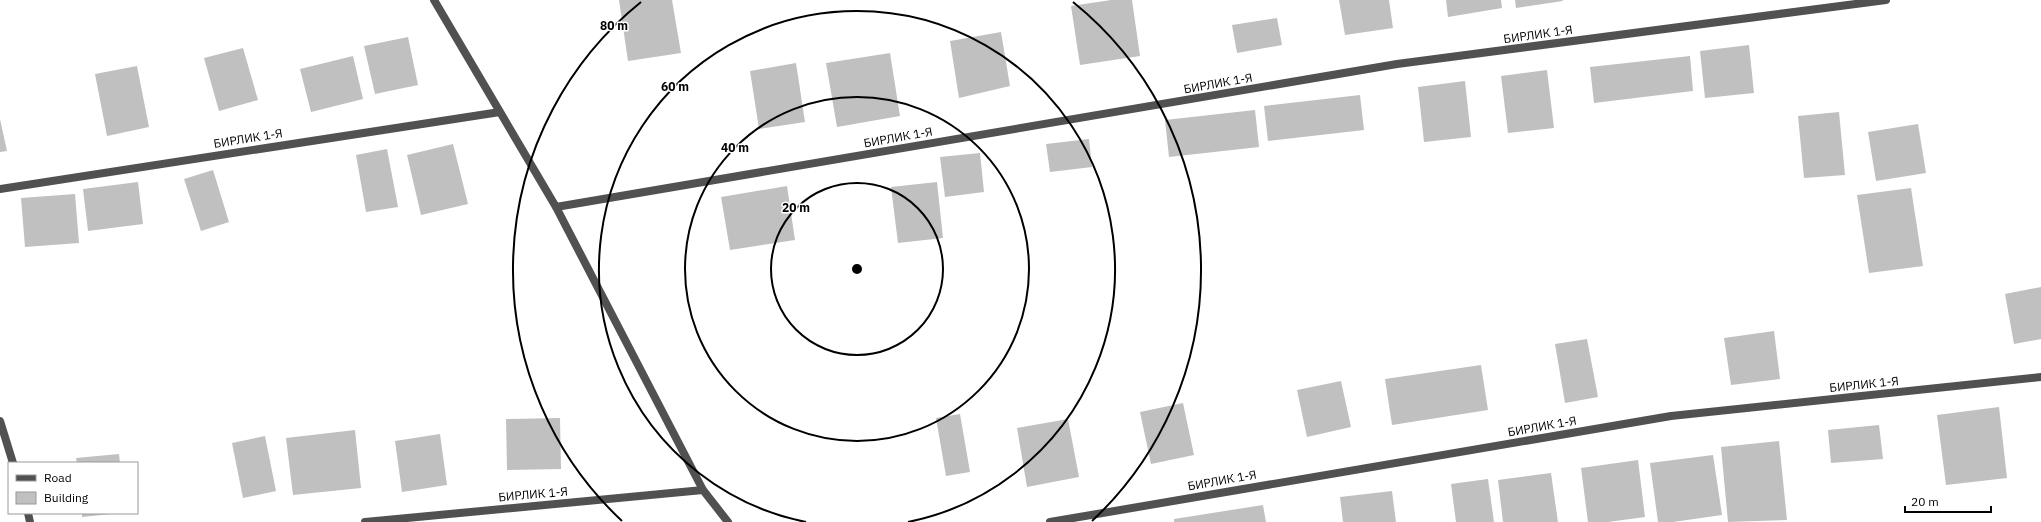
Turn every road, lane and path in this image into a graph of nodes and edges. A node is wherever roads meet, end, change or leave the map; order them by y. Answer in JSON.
{"nodes":[{"id":1,"x":434,"y":0,"type":"edge"},
{"id":2,"x":1886,"y":0,"type":"edge"},
{"id":3,"x":500,"y":112,"type":"junction"},
{"id":4,"x":0,"y":189,"type":"edge"},
{"id":5,"x":556,"y":207,"type":"junction"},
{"id":6,"x":2041,"y":377,"type":"edge"},
{"id":7,"x":0,"y":421,"type":"edge"},
{"id":8,"x":13,"y":462,"type":"edge"},
{"id":9,"x":703,"y":490,"type":"junction"},
{"id":10,"x":365,"y":522,"type":"edge"},
{"id":11,"x":728,"y":522,"type":"edge"},
{"id":12,"x":1050,"y":522,"type":"edge"}],
"edges":[{"from":1,"to":3,"type":"street"},
{"from":2,"to":5,"type":"street","name":"БИРЛИК 1-Я"},
{"from":3,"to":4,"type":"street","name":"БИРЛИК 1-Я"},
{"from":3,"to":5,"type":"street"},
{"from":5,"to":9,"type":"street"},
{"from":6,"to":12,"type":"street","name":"БИРЛИК 1-Я"},
{"from":7,"to":8,"type":"street"},
{"from":9,"to":10,"type":"street","name":"БИРЛИК 1-Я"},
{"from":9,"to":11,"type":"street"}]}
